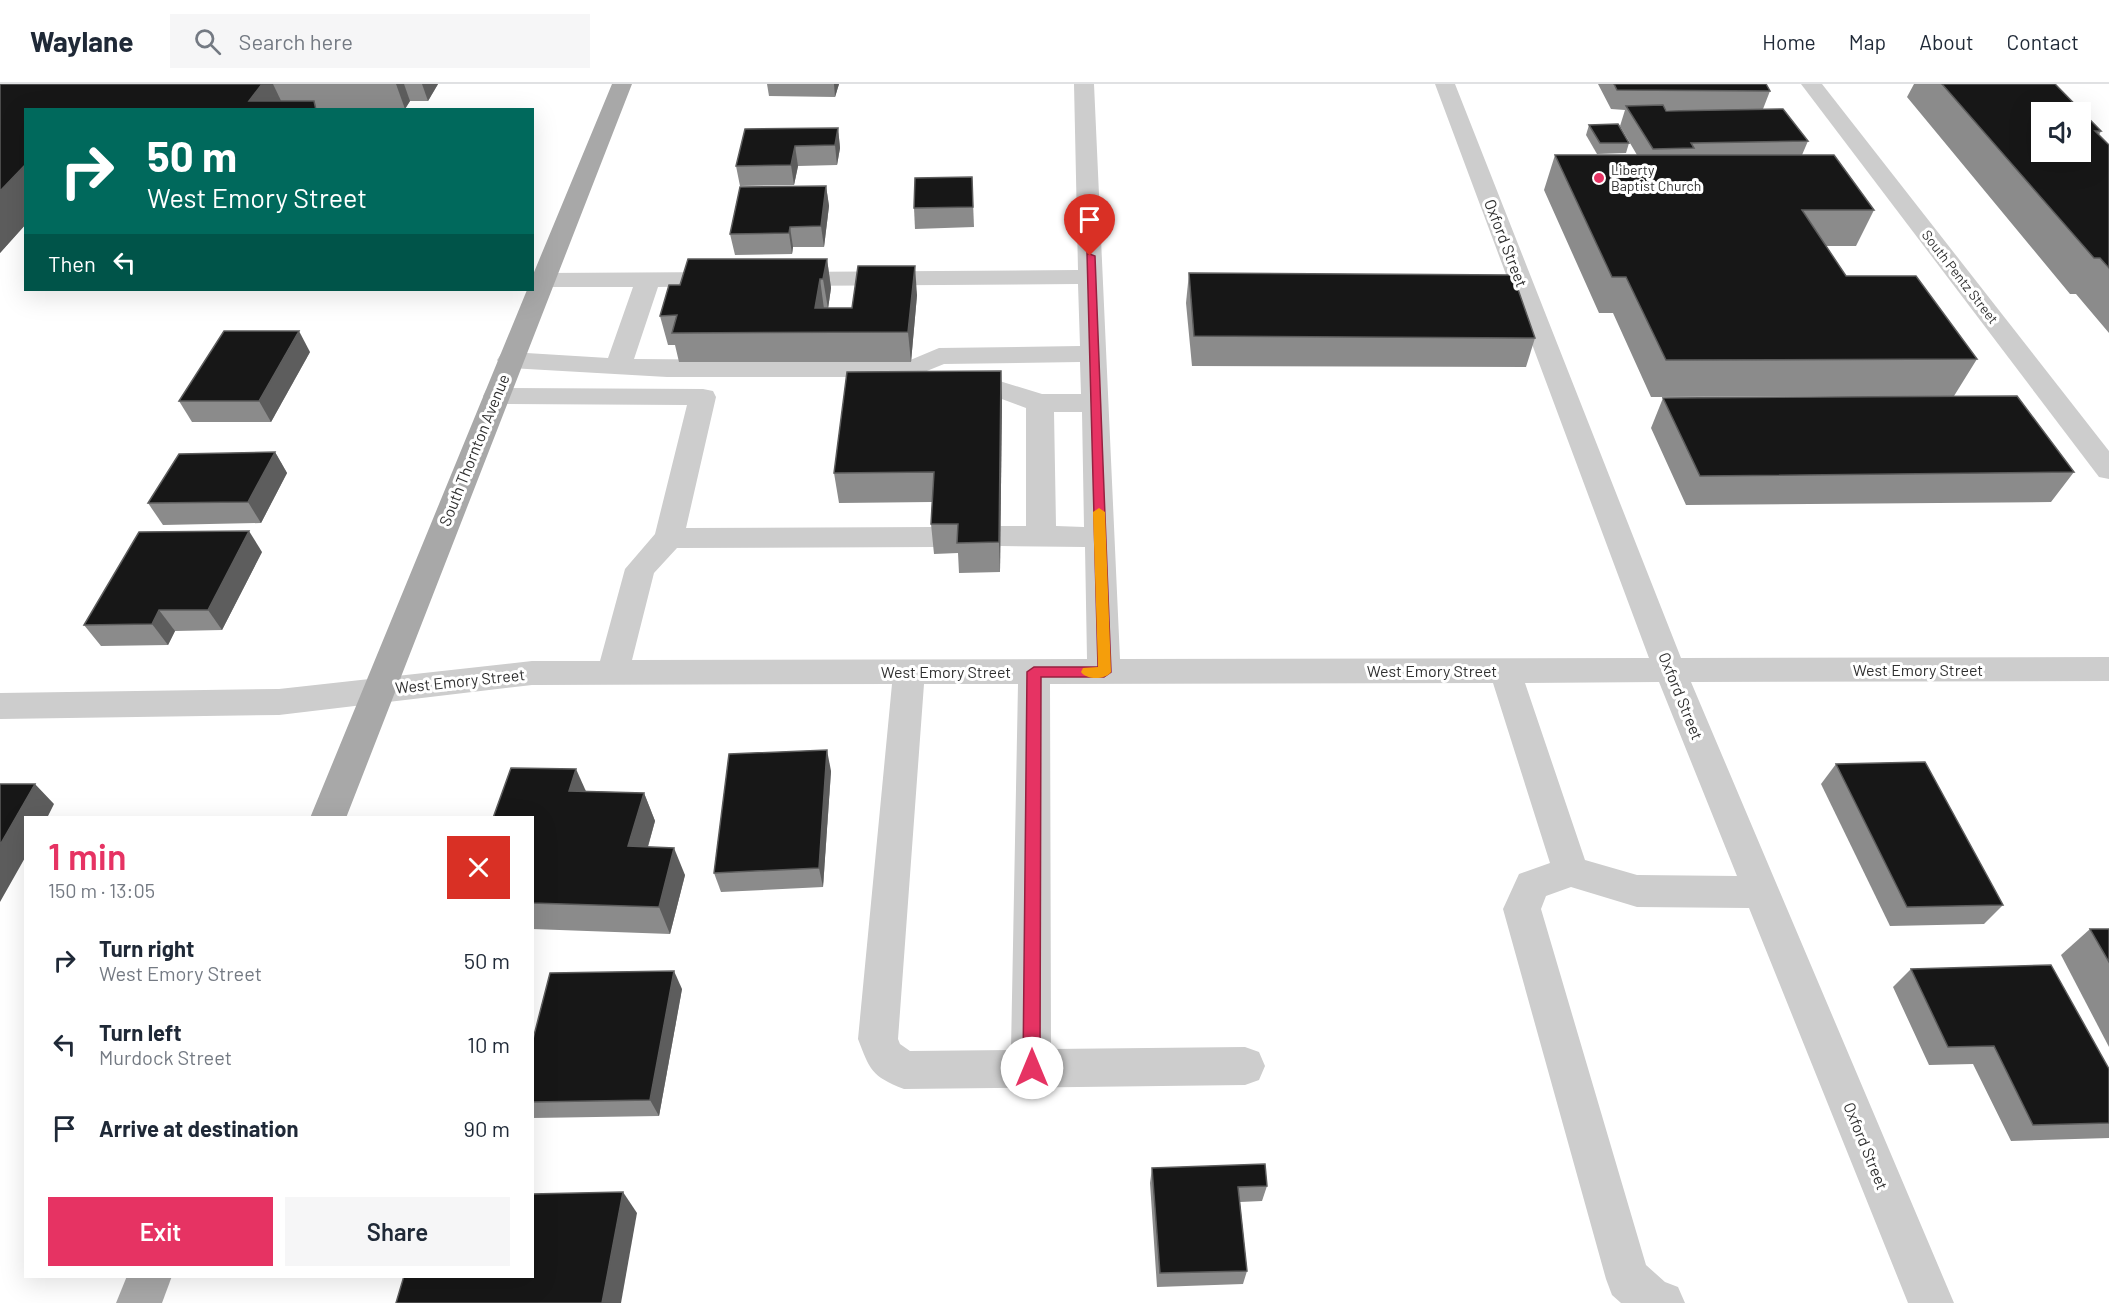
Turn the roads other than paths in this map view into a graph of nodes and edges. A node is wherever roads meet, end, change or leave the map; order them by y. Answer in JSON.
{"nodes":[{"id":1,"x":622,"y":84,"type":"edge"},
{"id":2,"x":1084,"y":84,"type":"edge"},
{"id":3,"x":1445,"y":84,"type":"edge"},
{"id":4,"x":1811,"y":84,"type":"edge"},
{"id":5,"x":1091,"y":277,"type":"junction"},
{"id":6,"x":542,"y":280,"type":"junction"},
{"id":7,"x":648,"y":280,"type":"junction"},
{"id":8,"x":1093,"y":354,"type":"junction"},
{"id":9,"x":510,"y":360,"type":"junction"},
{"id":10,"x":618,"y":366,"type":"junction"},
{"id":11,"x":496,"y":396,"type":"junction"},
{"id":12,"x":703,"y":398,"type":"junction"},
{"id":13,"x":1040,"y":403,"type":"junction"},
{"id":14,"x":1095,"y":403,"type":"junction"},
{"id":15,"x":2109,"y":470,"type":"edge"},
{"id":16,"x":1001,"y":536,"type":"edge"},
{"id":17,"x":1041,"y":536,"type":"junction"},
{"id":18,"x":935,"y":537,"type":"edge"},
{"id":19,"x":1100,"y":537,"type":"junction"},
{"id":20,"x":669,"y":538,"type":"junction"},
{"id":21,"x":2109,"y":669,"type":"edge"},
{"id":22,"x":1670,"y":670,"type":"junction"},
{"id":23,"x":1505,"y":671,"type":"junction"},
{"id":24,"x":909,"y":672,"type":"junction"},
{"id":25,"x":1034,"y":672,"type":"junction"},
{"id":26,"x":1104,"y":672,"type":"junction"},
{"id":27,"x":613,"y":673,"type":"junction"},
{"id":28,"x":377,"y":690,"type":"junction"},
{"id":29,"x":0,"y":706,"type":"edge"},
{"id":30,"x":329,"y":816,"type":"edge"},
{"id":31,"x":1571,"y":871,"type":"junction"},
{"id":32,"x":1761,"y":892,"type":"junction"},
{"id":33,"x":1245,"y":1066,"type":"dead end"},
{"id":34,"x":1032,"y":1068,"type":"junction"},
{"id":35,"x":149,"y":1278,"type":"edge"},
{"id":36,"x":140,"y":1303,"type":"edge"},
{"id":37,"x":1662,"y":1303,"type":"edge"},
{"id":38,"x":1931,"y":1303,"type":"edge"}],
"edges":[{"from":1,"to":6,"type":"main road","name":"South Thornton Avenue"},
{"from":2,"to":5,"type":"street"},
{"from":3,"to":22,"type":"street","name":"Oxford Street"},
{"from":4,"to":15,"type":"street","name":"South Pentz Street"},
{"from":5,"to":7,"type":"street"},
{"from":5,"to":8,"type":"street"},
{"from":6,"to":7,"type":"street"},
{"from":6,"to":9,"type":"main road","name":"South Thornton Avenue"},
{"from":7,"to":10,"type":"street"},
{"from":8,"to":10,"type":"street"},
{"from":8,"to":14,"type":"street"},
{"from":9,"to":10,"type":"street"},
{"from":9,"to":11,"type":"main road","name":"South Thornton Avenue"},
{"from":11,"to":12,"type":"street"},
{"from":11,"to":28,"type":"main road","name":"South Thornton Avenue"},
{"from":12,"to":13,"type":"street"},
{"from":12,"to":20,"type":"street"},
{"from":13,"to":14,"type":"street"},
{"from":13,"to":17,"type":"street"},
{"from":14,"to":19,"type":"street"},
{"from":16,"to":17,"type":"street"},
{"from":17,"to":19,"type":"street"},
{"from":18,"to":20,"type":"street"},
{"from":19,"to":26,"type":"street"},
{"from":20,"to":27,"type":"street"},
{"from":21,"to":22,"type":"street","name":"West Emory Street"},
{"from":22,"to":23,"type":"street","name":"West Emory Street"},
{"from":22,"to":32,"type":"street","name":"Oxford Street"},
{"from":23,"to":26,"type":"street","name":"West Emory Street"},
{"from":23,"to":31,"type":"street"},
{"from":24,"to":25,"type":"street","name":"West Emory Street"},
{"from":24,"to":27,"type":"street","name":"West Emory Street"},
{"from":24,"to":34,"type":"street"},
{"from":25,"to":26,"type":"street","name":"West Emory Street"},
{"from":25,"to":34,"type":"street"},
{"from":27,"to":28,"type":"street","name":"West Emory Street"},
{"from":28,"to":29,"type":"street","name":"West Emory Street"},
{"from":28,"to":30,"type":"main road","name":"South Thornton Avenue"},
{"from":31,"to":32,"type":"street"},
{"from":31,"to":37,"type":"street"},
{"from":32,"to":38,"type":"street","name":"Oxford Street"},
{"from":33,"to":34,"type":"street"},
{"from":35,"to":36,"type":"main road"}]}
